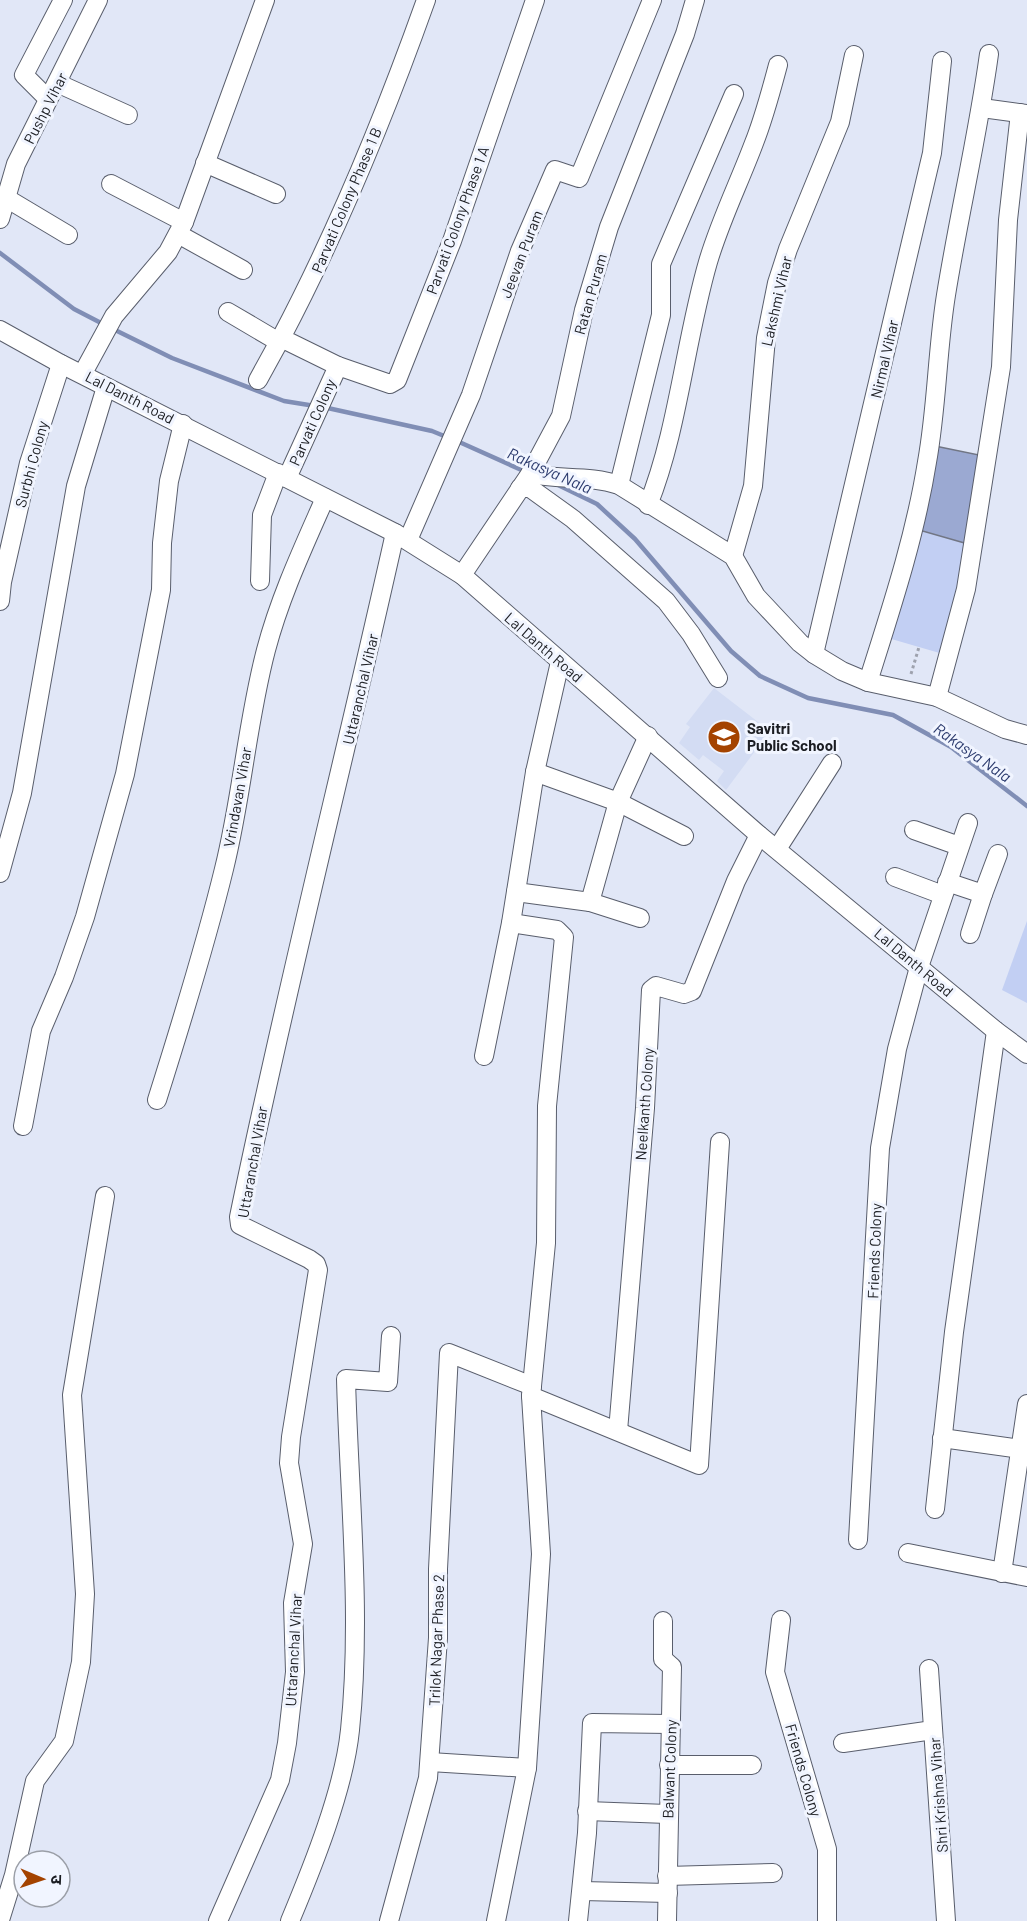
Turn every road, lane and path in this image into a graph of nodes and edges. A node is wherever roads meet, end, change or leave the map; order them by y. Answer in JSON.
{"nodes":[{"id":1,"x":63,"y":0,"type":"edge"},
{"id":2,"x":98,"y":0,"type":"edge"},
{"id":3,"x":265,"y":0,"type":"edge"},
{"id":4,"x":426,"y":0,"type":"edge"},
{"id":5,"x":535,"y":0,"type":"edge"},
{"id":6,"x":652,"y":0,"type":"edge"},
{"id":7,"x":695,"y":0,"type":"edge"},
{"id":8,"x":989,"y":54,"type":"dead end"},
{"id":9,"x":854,"y":55,"type":"dead end"},
{"id":10,"x":942,"y":61,"type":"dead end"},
{"id":11,"x":778,"y":65,"type":"dead end"},
{"id":12,"x":52,"y":91,"type":"junction"},
{"id":13,"x":734,"y":94,"type":"dead end"},
{"id":14,"x":982,"y":108,"type":"junction"},
{"id":15,"x":1024,"y":113,"type":"edge"},
{"id":16,"x":128,"y":115,"type":"dead end"},
{"id":17,"x":205,"y":163,"type":"junction"},
{"id":18,"x":111,"y":184,"type":"dead end"},
{"id":19,"x":276,"y":194,"type":"dead end"},
{"id":20,"x":6,"y":198,"type":"junction"},
{"id":21,"x":0,"y":219,"type":"edge"},
{"id":22,"x":181,"y":228,"type":"junction"},
{"id":23,"x":68,"y":235,"type":"dead end"},
{"id":24,"x":243,"y":270,"type":"dead end"},
{"id":25,"x":228,"y":312,"type":"dead end"},
{"id":26,"x":0,"y":330,"type":"edge"},
{"id":27,"x":280,"y":340,"type":"junction"},
{"id":28,"x":60,"y":364,"type":"junction"},
{"id":29,"x":338,"y":366,"type":"junction"},
{"id":30,"x":83,"y":374,"type":"junction"},
{"id":31,"x":258,"y":381,"type":"dead end"},
{"id":32,"x":106,"y":387,"type":"junction"},
{"id":33,"x":183,"y":424,"type":"junction"},
{"id":34,"x":283,"y":476,"type":"junction"},
{"id":35,"x":525,"y":481,"type":"junction"},
{"id":36,"x":619,"y":485,"type":"junction"},
{"id":37,"x":325,"y":498,"type":"junction"},
{"id":38,"x":648,"y":505,"type":"junction"},
{"id":39,"x":401,"y":537,"type":"junction"},
{"id":40,"x":733,"y":556,"type":"junction"},
{"id":41,"x":462,"y":575,"type":"junction"},
{"id":42,"x":260,"y":581,"type":"dead end"},
{"id":43,"x":0,"y":601,"type":"edge"},
{"id":44,"x":919,"y":647,"type":"dead end"},
{"id":45,"x":813,"y":654,"type":"junction"},
{"id":46,"x":560,"y":662,"type":"junction"},
{"id":47,"x":718,"y":678,"type":"dead end"},
{"id":48,"x":868,"y":682,"type":"junction"},
{"id":49,"x":906,"y":690,"type":"junction"},
{"id":50,"x":937,"y":697,"type":"junction"},
{"id":51,"x":1027,"y":735,"type":"edge"},
{"id":52,"x":648,"y":736,"type":"junction"},
{"id":53,"x":832,"y":763,"type":"dead end"},
{"id":54,"x":535,"y":771,"type":"junction"},
{"id":55,"x":618,"y":802,"type":"junction"},
{"id":56,"x":968,"y":824,"type":"dead end"},
{"id":57,"x":914,"y":830,"type":"dead end"},
{"id":58,"x":759,"y":835,"type":"junction"},
{"id":59,"x":684,"y":836,"type":"dead end"},
{"id":60,"x":959,"y":846,"type":"junction"},
{"id":61,"x":777,"y":849,"type":"junction"},
{"id":62,"x":998,"y":854,"type":"dead end"},
{"id":63,"x":0,"y":873,"type":"edge"},
{"id":64,"x":895,"y":877,"type":"dead end"},
{"id":65,"x":945,"y":888,"type":"junction"},
{"id":66,"x":516,"y":892,"type":"junction"},
{"id":67,"x":983,"y":894,"type":"junction"},
{"id":68,"x":590,"y":902,"type":"junction"},
{"id":69,"x":640,"y":918,"type":"dead end"},
{"id":70,"x":511,"y":922,"type":"junction"},
{"id":71,"x":970,"y":934,"type":"dead end"},
{"id":72,"x":919,"y":967,"type":"junction"},
{"id":73,"x":996,"y":1031,"type":"junction"},
{"id":74,"x":1027,"y":1054,"type":"edge"},
{"id":75,"x":484,"y":1056,"type":"dead end"},
{"id":76,"x":157,"y":1100,"type":"dead end"},
{"id":77,"x":23,"y":1126,"type":"dead end"},
{"id":78,"x":720,"y":1142,"type":"dead end"},
{"id":79,"x":105,"y":1196,"type":"dead end"},
{"id":80,"x":391,"y":1336,"type":"dead end"},
{"id":81,"x":531,"y":1391,"type":"junction"},
{"id":82,"x":1027,"y":1404,"type":"edge"},
{"id":83,"x":618,"y":1431,"type":"junction"},
{"id":84,"x":942,"y":1438,"type":"junction"},
{"id":85,"x":1021,"y":1449,"type":"junction"},
{"id":86,"x":935,"y":1509,"type":"dead end"},
{"id":87,"x":858,"y":1540,"type":"dead end"},
{"id":88,"x":908,"y":1553,"type":"dead end"},
{"id":89,"x":1002,"y":1573,"type":"junction"},
{"id":90,"x":1027,"y":1577,"type":"edge"},
{"id":91,"x":781,"y":1620,"type":"dead end"},
{"id":92,"x":663,"y":1621,"type":"dead end"},
{"id":93,"x":929,"y":1670,"type":"dead end"},
{"id":94,"x":670,"y":1724,"type":"junction"},
{"id":95,"x":933,"y":1730,"type":"junction"},
{"id":96,"x":843,"y":1743,"type":"dead end"},
{"id":97,"x":430,"y":1761,"type":"junction"},
{"id":98,"x":669,"y":1765,"type":"junction"},
{"id":99,"x":752,"y":1765,"type":"dead end"},
{"id":100,"x":527,"y":1768,"type":"junction"},
{"id":101,"x":588,"y":1811,"type":"junction"},
{"id":102,"x":667,"y":1814,"type":"junction"},
{"id":103,"x":773,"y":1873,"type":"dead end"},
{"id":104,"x":667,"y":1884,"type":"junction"},
{"id":105,"x":582,"y":1891,"type":"junction"},
{"id":106,"x":0,"y":1920,"type":"edge"},
{"id":107,"x":218,"y":1921,"type":"edge"},
{"id":108,"x":290,"y":1921,"type":"edge"},
{"id":109,"x":389,"y":1921,"type":"edge"},
{"id":110,"x":496,"y":1921,"type":"edge"},
{"id":111,"x":578,"y":1921,"type":"edge"},
{"id":112,"x":668,"y":1921,"type":"edge"},
{"id":113,"x":827,"y":1921,"type":"edge"},
{"id":114,"x":946,"y":1921,"type":"edge"}],
"edges":[{"from":1,"to":12,"type":"street"},
{"from":2,"to":12,"type":"street","name":"Pushp Vihar"},
{"from":3,"to":17,"type":"street"},
{"from":4,"to":27,"type":"street","name":"Parvati Colony Phase 1 B"},
{"from":5,"to":29,"type":"street","name":"Parvati Colony Phase 1 A"},
{"from":6,"to":39,"type":"street","name":"Jeevan Puram"},
{"from":7,"to":35,"type":"street","name":"Ratan Puram"},
{"from":8,"to":14,"type":"street"},
{"from":9,"to":40,"type":"street","name":"Lakshmi Vihar"},
{"from":10,"to":45,"type":"street","name":"Nirmal Vihar"},
{"from":11,"to":38,"type":"street"},
{"from":12,"to":16,"type":"street"},
{"from":12,"to":20,"type":"street","name":"Pushp Vihar"},
{"from":13,"to":36,"type":"street"},
{"from":14,"to":15,"type":"street"},
{"from":14,"to":48,"type":"street"},
{"from":15,"to":50,"type":"street"},
{"from":17,"to":19,"type":"street"},
{"from":17,"to":22,"type":"street"},
{"from":18,"to":22,"type":"street"},
{"from":20,"to":21,"type":"street","name":"Pushp Vihar"},
{"from":20,"to":23,"type":"street"},
{"from":22,"to":24,"type":"street"},
{"from":22,"to":30,"type":"street"},
{"from":25,"to":27,"type":"street"},
{"from":26,"to":28,"type":"street","name":"Lal Danth Road"},
{"from":27,"to":29,"type":"street"},
{"from":27,"to":31,"type":"street","name":"Parvati Colony Phase 1 B"},
{"from":28,"to":30,"type":"street","name":"Lal Danth Road"},
{"from":28,"to":43,"type":"street","name":"Surbhi Colony"},
{"from":29,"to":34,"type":"street","name":"Parvati Colony"},
{"from":30,"to":32,"type":"street","name":"Lal Danth Road"},
{"from":32,"to":33,"type":"street","name":"Lal Danth Road"},
{"from":32,"to":63,"type":"street"},
{"from":33,"to":34,"type":"street","name":"Lal Danth Road"},
{"from":33,"to":77,"type":"street"},
{"from":34,"to":37,"type":"street","name":"Lal Danth Road"},
{"from":34,"to":42,"type":"street","name":"Parvati Colony"},
{"from":35,"to":36,"type":"street"},
{"from":35,"to":41,"type":"street","name":"Ratan Puram"},
{"from":35,"to":47,"type":"street"},
{"from":36,"to":38,"type":"street"},
{"from":37,"to":39,"type":"street","name":"Lal Danth Road"},
{"from":37,"to":76,"type":"street","name":"Vrindavan Vihar"},
{"from":38,"to":40,"type":"street"},
{"from":39,"to":41,"type":"street","name":"Lal Danth Road"},
{"from":39,"to":107,"type":"street","name":"Uttaranchal Vihar"},
{"from":40,"to":45,"type":"street"},
{"from":41,"to":46,"type":"street","name":"Lal Danth Road"},
{"from":44,"to":49,"type":"path"},
{"from":45,"to":48,"type":"street"},
{"from":46,"to":52,"type":"street","name":"Lal Danth Road"},
{"from":46,"to":54,"type":"street"},
{"from":48,"to":49,"type":"street"},
{"from":49,"to":50,"type":"street"},
{"from":50,"to":51,"type":"street"},
{"from":52,"to":55,"type":"street"},
{"from":52,"to":58,"type":"street","name":"Lal Danth Road"},
{"from":53,"to":61,"type":"street"},
{"from":54,"to":55,"type":"street"},
{"from":54,"to":66,"type":"street"},
{"from":55,"to":59,"type":"street"},
{"from":55,"to":68,"type":"street"},
{"from":56,"to":60,"type":"street","name":"Friends Colony"},
{"from":57,"to":60,"type":"street"},
{"from":58,"to":61,"type":"street","name":"Lal Danth Road"},
{"from":58,"to":83,"type":"street","name":"Neelkanth Colony"},
{"from":60,"to":65,"type":"street","name":"Friends Colony"},
{"from":61,"to":72,"type":"street","name":"Lal Danth Road"},
{"from":62,"to":67,"type":"street"},
{"from":64,"to":65,"type":"street"},
{"from":65,"to":67,"type":"street"},
{"from":65,"to":72,"type":"street","name":"Friends Colony"},
{"from":66,"to":68,"type":"street"},
{"from":66,"to":70,"type":"street"},
{"from":67,"to":71,"type":"street"},
{"from":68,"to":69,"type":"street"},
{"from":70,"to":75,"type":"street"},
{"from":70,"to":81,"type":"street"},
{"from":72,"to":73,"type":"street","name":"Lal Danth Road"},
{"from":72,"to":87,"type":"street","name":"Friends Colony"},
{"from":73,"to":74,"type":"street","name":"Lal Danth Road"},
{"from":73,"to":84,"type":"street"},
{"from":78,"to":83,"type":"street"},
{"from":79,"to":106,"type":"street"},
{"from":80,"to":108,"type":"street"},
{"from":81,"to":83,"type":"street"},
{"from":81,"to":97,"type":"street","name":"Trilok Nagar Phase 2"},
{"from":81,"to":100,"type":"street"},
{"from":82,"to":85,"type":"street"},
{"from":84,"to":85,"type":"street"},
{"from":84,"to":86,"type":"street"},
{"from":85,"to":89,"type":"street"},
{"from":88,"to":89,"type":"street"},
{"from":89,"to":90,"type":"street"},
{"from":91,"to":113,"type":"street","name":"Friends Colony"},
{"from":92,"to":94,"type":"street","name":"Balwant Colony"},
{"from":93,"to":95,"type":"street","name":"Shri Krishna Vihar"},
{"from":94,"to":98,"type":"street","name":"Balwant Colony"},
{"from":94,"to":101,"type":"street"},
{"from":95,"to":96,"type":"street"},
{"from":95,"to":114,"type":"street","name":"Shri Krishna Vihar"},
{"from":97,"to":100,"type":"street"},
{"from":97,"to":109,"type":"street","name":"Trilok Nagar Phase 2"},
{"from":98,"to":99,"type":"street"},
{"from":98,"to":102,"type":"street","name":"Balwant Colony"},
{"from":100,"to":110,"type":"street"},
{"from":101,"to":102,"type":"street"},
{"from":101,"to":105,"type":"street"},
{"from":102,"to":104,"type":"street","name":"Balwant Colony"},
{"from":103,"to":104,"type":"street"},
{"from":104,"to":105,"type":"street"},
{"from":104,"to":112,"type":"street","name":"Balwant Colony"},
{"from":105,"to":111,"type":"street"}]}
